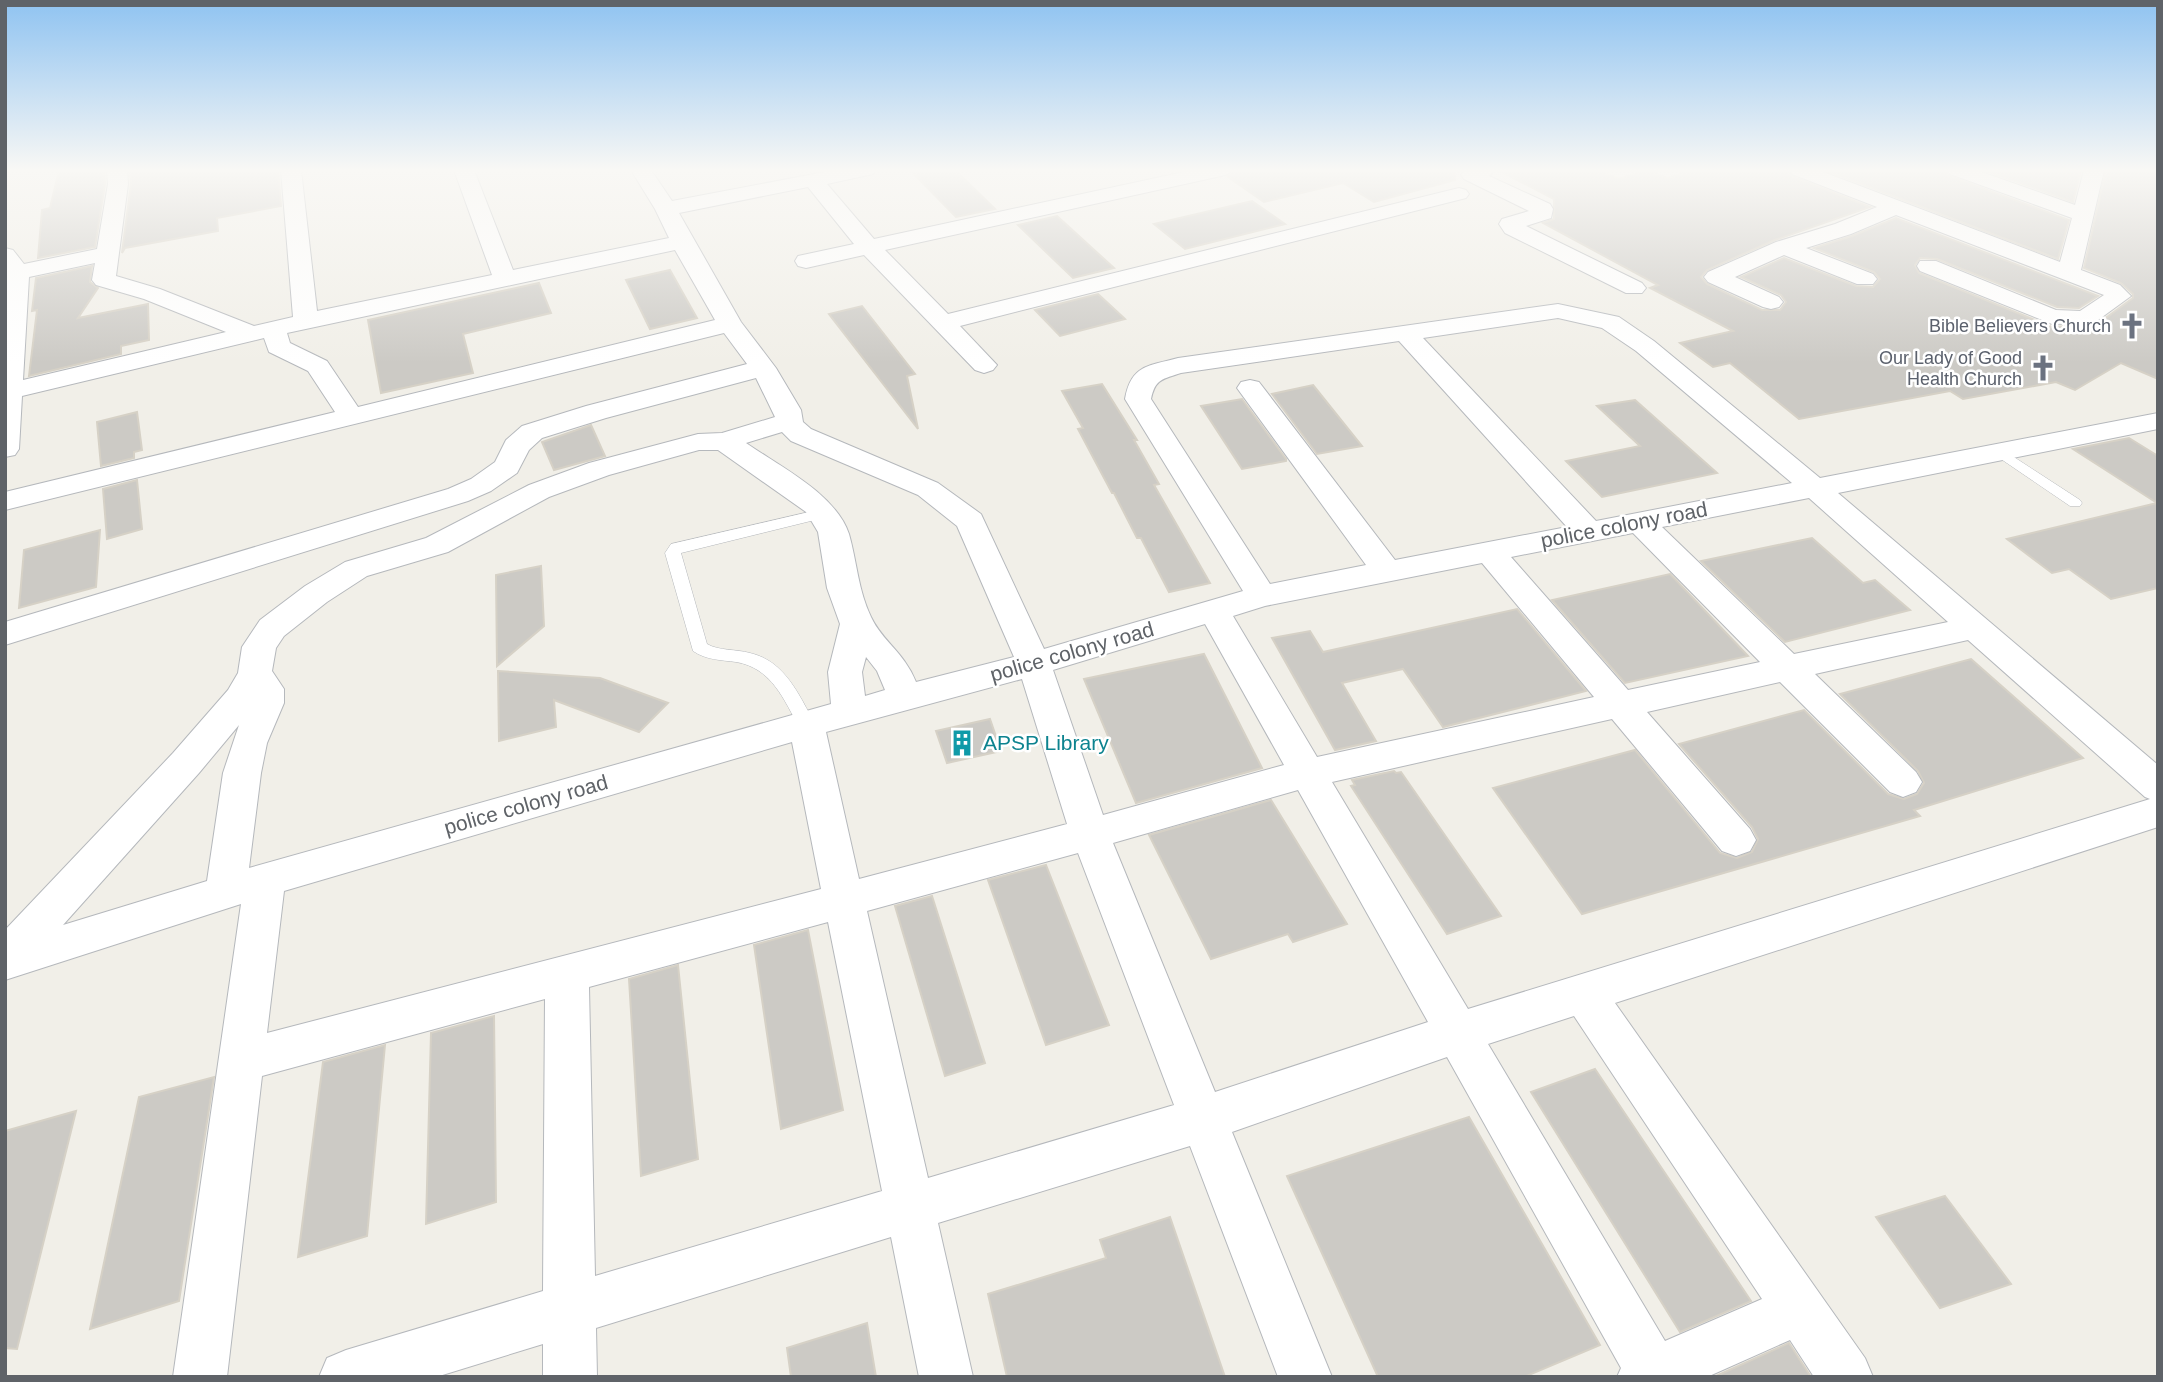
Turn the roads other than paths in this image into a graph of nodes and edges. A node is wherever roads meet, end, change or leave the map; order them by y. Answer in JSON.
{"nodes":[{"id":1,"x":111,"y":234,"type":"edge"},
{"id":2,"x":297,"y":234,"type":"edge"},
{"id":3,"x":488,"y":234,"type":"edge"},
{"id":4,"x":678,"y":234,"type":"edge"},
{"id":5,"x":859,"y":234,"type":"edge"},
{"id":6,"x":926,"y":234,"type":"edge"},
{"id":7,"x":1298,"y":234,"type":"edge"},
{"id":8,"x":1526,"y":234,"type":"edge"},
{"id":9,"x":1825,"y":234,"type":"edge"},
{"id":10,"x":1968,"y":234,"type":"edge"},
{"id":11,"x":2079,"y":234,"type":"edge"},
{"id":12,"x":682,"y":242,"type":"junction"},
{"id":13,"x":869,"y":247,"type":"junction"},
{"id":14,"x":1784,"y":247,"type":"junction"},
{"id":15,"x":108,"y":254,"type":"junction"},
{"id":16,"x":806,"y":261,"type":"dead end"},
{"id":17,"x":12,"y":263,"type":"edge"},
{"id":18,"x":1928,"y":266,"type":"dead end"},
{"id":19,"x":2069,"y":273,"type":"junction"},
{"id":20,"x":505,"y":279,"type":"junction"},
{"id":21,"x":1865,"y":279,"type":"dead end"},
{"id":22,"x":1634,"y":288,"type":"dead end"},
{"id":23,"x":1771,"y":302,"type":"dead end"},
{"id":24,"x":306,"y":321,"type":"junction"},
{"id":25,"x":943,"y":323,"type":"junction"},
{"id":26,"x":730,"y":324,"type":"junction"},
{"id":27,"x":263,"y":332,"type":"junction"},
{"id":28,"x":1405,"y":333,"type":"junction"},
{"id":29,"x":984,"y":365,"type":"dead end"},
{"id":30,"x":763,"y":368,"type":"junction"},
{"id":31,"x":1250,"y":388,"type":"dead end"},
{"id":32,"x":9,"y":391,"type":"junction"},
{"id":33,"x":350,"y":415,"type":"junction"},
{"id":34,"x":789,"y":421,"type":"junction"},
{"id":35,"x":2158,"y":422,"type":"edge"},
{"id":36,"x":724,"y":441,"type":"junction"},
{"id":37,"x":5,"y":449,"type":"edge"},
{"id":38,"x":2000,"y":452,"type":"junction"},
{"id":39,"x":1815,"y":488,"type":"junction"},
{"id":40,"x":5,"y":501,"type":"edge"},
{"id":41,"x":2075,"y":503,"type":"dead end"},
{"id":42,"x":822,"y":514,"type":"junction"},
{"id":43,"x":1639,"y":522,"type":"junction"},
{"id":44,"x":1589,"y":532,"type":"junction"},
{"id":45,"x":1489,"y":552,"type":"junction"},
{"id":46,"x":1388,"y":572,"type":"junction"},
{"id":47,"x":1262,"y":596,"type":"junction"},
{"id":48,"x":1214,"y":611,"type":"junction"},
{"id":49,"x":857,"y":624,"type":"junction"},
{"id":50,"x":1975,"y":627,"type":"junction"},
{"id":51,"x":5,"y":634,"type":"edge"},
{"id":52,"x":1034,"y":664,"type":"junction"},
{"id":53,"x":1787,"y":668,"type":"junction"},
{"id":54,"x":255,"y":673,"type":"junction"},
{"id":55,"x":905,"y":698,"type":"junction"},
{"id":56,"x":1619,"y":704,"type":"junction"},
{"id":57,"x":849,"y":712,"type":"junction"},
{"id":58,"x":806,"y":724,"type":"junction"},
{"id":59,"x":1308,"y":773,"type":"junction"},
{"id":60,"x":2152,"y":775,"type":"edge"},
{"id":61,"x":1903,"y":782,"type":"dead end"},
{"id":62,"x":2158,"y":812,"type":"edge"},
{"id":63,"x":1090,"y":834,"type":"junction"},
{"id":64,"x":1736,"y":840,"type":"dead end"},
{"id":65,"x":245,"y":886,"type":"junction"},
{"id":66,"x":844,"y":900,"type":"junction"},
{"id":67,"x":5,"y":960,"type":"edge"},
{"id":68,"x":567,"y":974,"type":"junction"},
{"id":69,"x":1584,"y":994,"type":"junction"},
{"id":70,"x":1458,"y":1033,"type":"junction"},
{"id":71,"x":241,"y":1061,"type":"junction"},
{"id":72,"x":1203,"y":1119,"type":"junction"},
{"id":73,"x":910,"y":1208,"type":"junction"},
{"id":74,"x":1800,"y":1309,"type":"junction"},
{"id":75,"x":570,"y":1311,"type":"junction"},
{"id":76,"x":1651,"y":1376,"type":"edge"},
{"id":77,"x":200,"y":1377,"type":"edge"},
{"id":78,"x":346,"y":1377,"type":"edge"},
{"id":79,"x":570,"y":1377,"type":"edge"},
{"id":80,"x":946,"y":1377,"type":"edge"},
{"id":81,"x":1304,"y":1377,"type":"edge"},
{"id":82,"x":1846,"y":1377,"type":"edge"}],
"edges":[{"from":1,"to":15,"type":"street"},
{"from":2,"to":24,"type":"street"},
{"from":3,"to":20,"type":"street"},
{"from":4,"to":12,"type":"street"},
{"from":5,"to":13,"type":"street"},
{"from":6,"to":13,"type":"street"},
{"from":7,"to":25,"type":"street"},
{"from":8,"to":22,"type":"street"},
{"from":9,"to":14,"type":"street"},
{"from":10,"to":19,"type":"street"},
{"from":11,"to":19,"type":"street"},
{"from":12,"to":20,"type":"street"},
{"from":12,"to":26,"type":"street"},
{"from":13,"to":16,"type":"street"},
{"from":13,"to":25,"type":"street"},
{"from":14,"to":21,"type":"street"},
{"from":14,"to":23,"type":"street"},
{"from":15,"to":17,"type":"street"},
{"from":15,"to":27,"type":"street"},
{"from":17,"to":32,"type":"street"},
{"from":18,"to":19,"type":"street"},
{"from":20,"to":24,"type":"street"},
{"from":24,"to":27,"type":"street"},
{"from":25,"to":29,"type":"street"},
{"from":26,"to":30,"type":"street"},
{"from":26,"to":33,"type":"street"},
{"from":27,"to":32,"type":"street"},
{"from":27,"to":33,"type":"street"},
{"from":28,"to":39,"type":"street"},
{"from":28,"to":44,"type":"street"},
{"from":28,"to":47,"type":"street"},
{"from":30,"to":34,"type":"street"},
{"from":30,"to":51,"type":"street"},
{"from":31,"to":46,"type":"street"},
{"from":32,"to":37,"type":"street"},
{"from":33,"to":40,"type":"street"},
{"from":34,"to":36,"type":"street"},
{"from":34,"to":52,"type":"street"},
{"from":35,"to":38,"type":"street","name":"police colony road"},
{"from":36,"to":42,"type":"street"},
{"from":36,"to":54,"type":"street"},
{"from":38,"to":39,"type":"street","name":"police colony road"},
{"from":38,"to":41,"type":"lane"},
{"from":39,"to":43,"type":"street","name":"police colony road"},
{"from":39,"to":50,"type":"street"},
{"from":42,"to":49,"type":"street"},
{"from":42,"to":58,"type":"lane"},
{"from":43,"to":44,"type":"street","name":"police colony road"},
{"from":43,"to":53,"type":"street"},
{"from":44,"to":45,"type":"street","name":"police colony road"},
{"from":45,"to":46,"type":"street","name":"police colony road"},
{"from":45,"to":56,"type":"street"},
{"from":46,"to":47,"type":"street","name":"police colony road"},
{"from":47,"to":48,"type":"street","name":"police colony road"},
{"from":48,"to":52,"type":"street","name":"police colony road"},
{"from":48,"to":59,"type":"street"},
{"from":49,"to":55,"type":"street"},
{"from":49,"to":57,"type":"street"},
{"from":50,"to":53,"type":"street"},
{"from":50,"to":60,"type":"street"},
{"from":52,"to":55,"type":"street","name":"police colony road"},
{"from":52,"to":63,"type":"street"},
{"from":53,"to":56,"type":"street"},
{"from":53,"to":61,"type":"street"},
{"from":54,"to":65,"type":"street"},
{"from":54,"to":67,"type":"street"},
{"from":55,"to":57,"type":"street","name":"police colony road"},
{"from":56,"to":59,"type":"street"},
{"from":56,"to":64,"type":"street"},
{"from":57,"to":58,"type":"street","name":"police colony road"},
{"from":58,"to":65,"type":"street","name":"police colony road"},
{"from":58,"to":66,"type":"street"},
{"from":59,"to":63,"type":"street"},
{"from":59,"to":70,"type":"street"},
{"from":62,"to":69,"type":"street"},
{"from":63,"to":66,"type":"street"},
{"from":63,"to":72,"type":"street"},
{"from":65,"to":67,"type":"street","name":"police colony road"},
{"from":65,"to":71,"type":"street"},
{"from":66,"to":68,"type":"street"},
{"from":66,"to":73,"type":"street"},
{"from":68,"to":71,"type":"street"},
{"from":68,"to":75,"type":"street"},
{"from":69,"to":70,"type":"street"},
{"from":69,"to":74,"type":"street"},
{"from":70,"to":72,"type":"street"},
{"from":70,"to":76,"type":"street"},
{"from":71,"to":77,"type":"street"},
{"from":72,"to":73,"type":"street"},
{"from":72,"to":81,"type":"street"},
{"from":73,"to":75,"type":"street"},
{"from":73,"to":80,"type":"street"},
{"from":74,"to":76,"type":"street"},
{"from":74,"to":82,"type":"street"},
{"from":75,"to":78,"type":"street"},
{"from":75,"to":79,"type":"street"}]}
